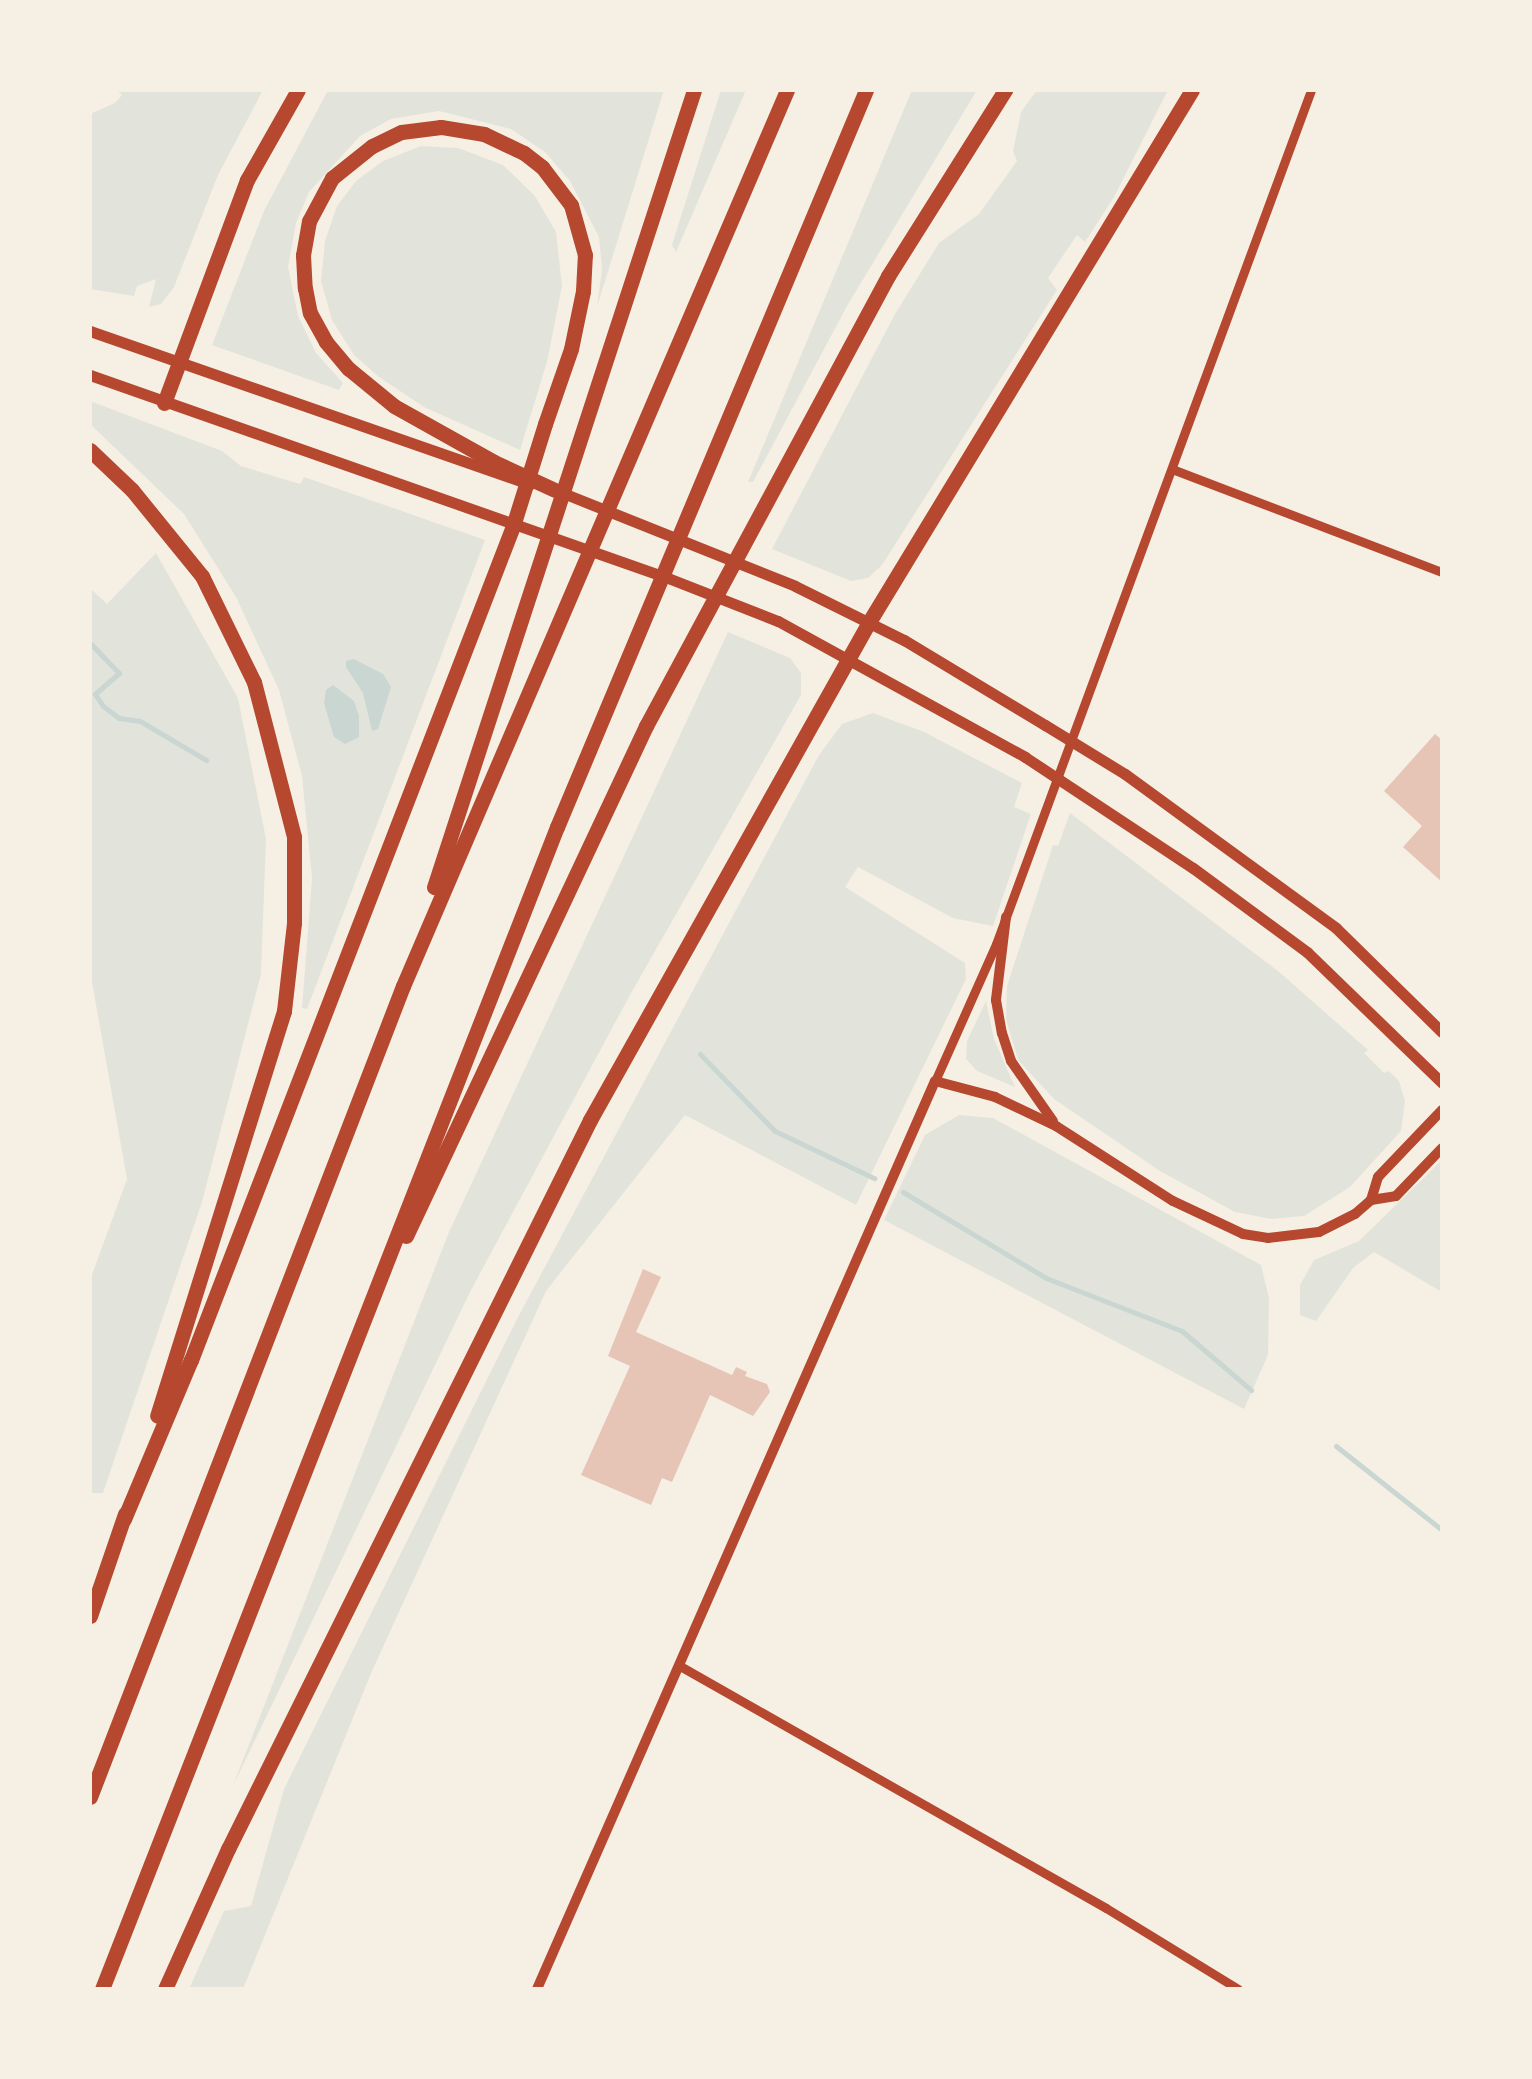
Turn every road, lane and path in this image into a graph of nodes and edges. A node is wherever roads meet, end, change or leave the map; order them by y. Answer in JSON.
{"nodes":[{"id":1,"x":298,"y":90,"type":"edge"},
{"id":2,"x":694,"y":90,"type":"edge"},
{"id":3,"x":787,"y":90,"type":"edge"},
{"id":4,"x":866,"y":90,"type":"edge"},
{"id":5,"x":1005,"y":90,"type":"edge"},
{"id":6,"x":1192,"y":90,"type":"edge"},
{"id":7,"x":1311,"y":90,"type":"edge"},
{"id":8,"x":90,"y":331,"type":"edge"},
{"id":9,"x":177,"y":364,"type":"junction"},
{"id":10,"x":90,"y":374,"type":"edge"},
{"id":11,"x":164,"y":403,"type":"junction"},
{"id":12,"x":90,"y":450,"type":"edge"},
{"id":13,"x":492,"y":468,"type":"junction"},
{"id":14,"x":1172,"y":469,"type":"junction"},
{"id":15,"x":555,"y":490,"type":"joint"},
{"id":16,"x":1442,"y":572,"type":"edge"},
{"id":17,"x":869,"y":622,"type":"junction"},
{"id":18,"x":849,"y":659,"type":"junction"},
{"id":19,"x":1006,"y":917,"type":"junction"},
{"id":20,"x":403,"y":986,"type":"junction"},
{"id":21,"x":1442,"y":1032,"type":"edge"},
{"id":22,"x":935,"y":1081,"type":"junction"},
{"id":23,"x":1442,"y":1083,"type":"edge"},
{"id":24,"x":1442,"y":1110,"type":"edge"},
{"id":25,"x":1056,"y":1126,"type":"junction"},
{"id":26,"x":1442,"y":1148,"type":"edge"},
{"id":27,"x":1372,"y":1200,"type":"junction"},
{"id":28,"x":346,"y":1362,"type":"junction"},
{"id":29,"x":124,"y":1519,"type":"junction"},
{"id":30,"x":90,"y":1616,"type":"edge"},
{"id":31,"x":680,"y":1666,"type":"junction"},
{"id":32,"x":90,"y":1796,"type":"edge"},
{"id":33,"x":102,"y":1989,"type":"edge"},
{"id":34,"x":165,"y":1989,"type":"edge"},
{"id":35,"x":537,"y":1989,"type":"edge"},
{"id":36,"x":1238,"y":1989,"type":"edge"}],
"edges":[{"from":1,"to":9,"type":"highway"},
{"from":2,"to":20,"type":"highway"},
{"from":3,"to":20,"type":"highway"},
{"from":4,"to":28,"type":"highway"},
{"from":5,"to":28,"type":"highway"},
{"from":6,"to":17,"type":"highway"},
{"from":7,"to":14,"type":"street"},
{"from":8,"to":9,"type":"main road"},
{"from":9,"to":11,"type":"highway"},
{"from":9,"to":13,"type":"main road"},
{"from":10,"to":11,"type":"main road"},
{"from":11,"to":18,"type":"main road"},
{"from":12,"to":29,"type":"highway"},
{"from":13,"to":15,"type":"highway"},
{"from":13,"to":29,"type":"highway"},
{"from":14,"to":16,"type":"street"},
{"from":14,"to":19,"type":"street"},
{"from":15,"to":17,"type":"main road"},
{"from":17,"to":18,"type":"highway"},
{"from":17,"to":21,"type":"main road"},
{"from":18,"to":23,"type":"main road"},
{"from":18,"to":34,"type":"highway"},
{"from":19,"to":22,"type":"street"},
{"from":19,"to":25,"type":"street"},
{"from":20,"to":32,"type":"highway"},
{"from":22,"to":25,"type":"street"},
{"from":22,"to":31,"type":"street"},
{"from":24,"to":27,"type":"street"},
{"from":25,"to":27,"type":"street"},
{"from":26,"to":27,"type":"street"},
{"from":28,"to":33,"type":"highway"},
{"from":29,"to":30,"type":"highway"},
{"from":31,"to":35,"type":"street"},
{"from":31,"to":36,"type":"street"}]}
